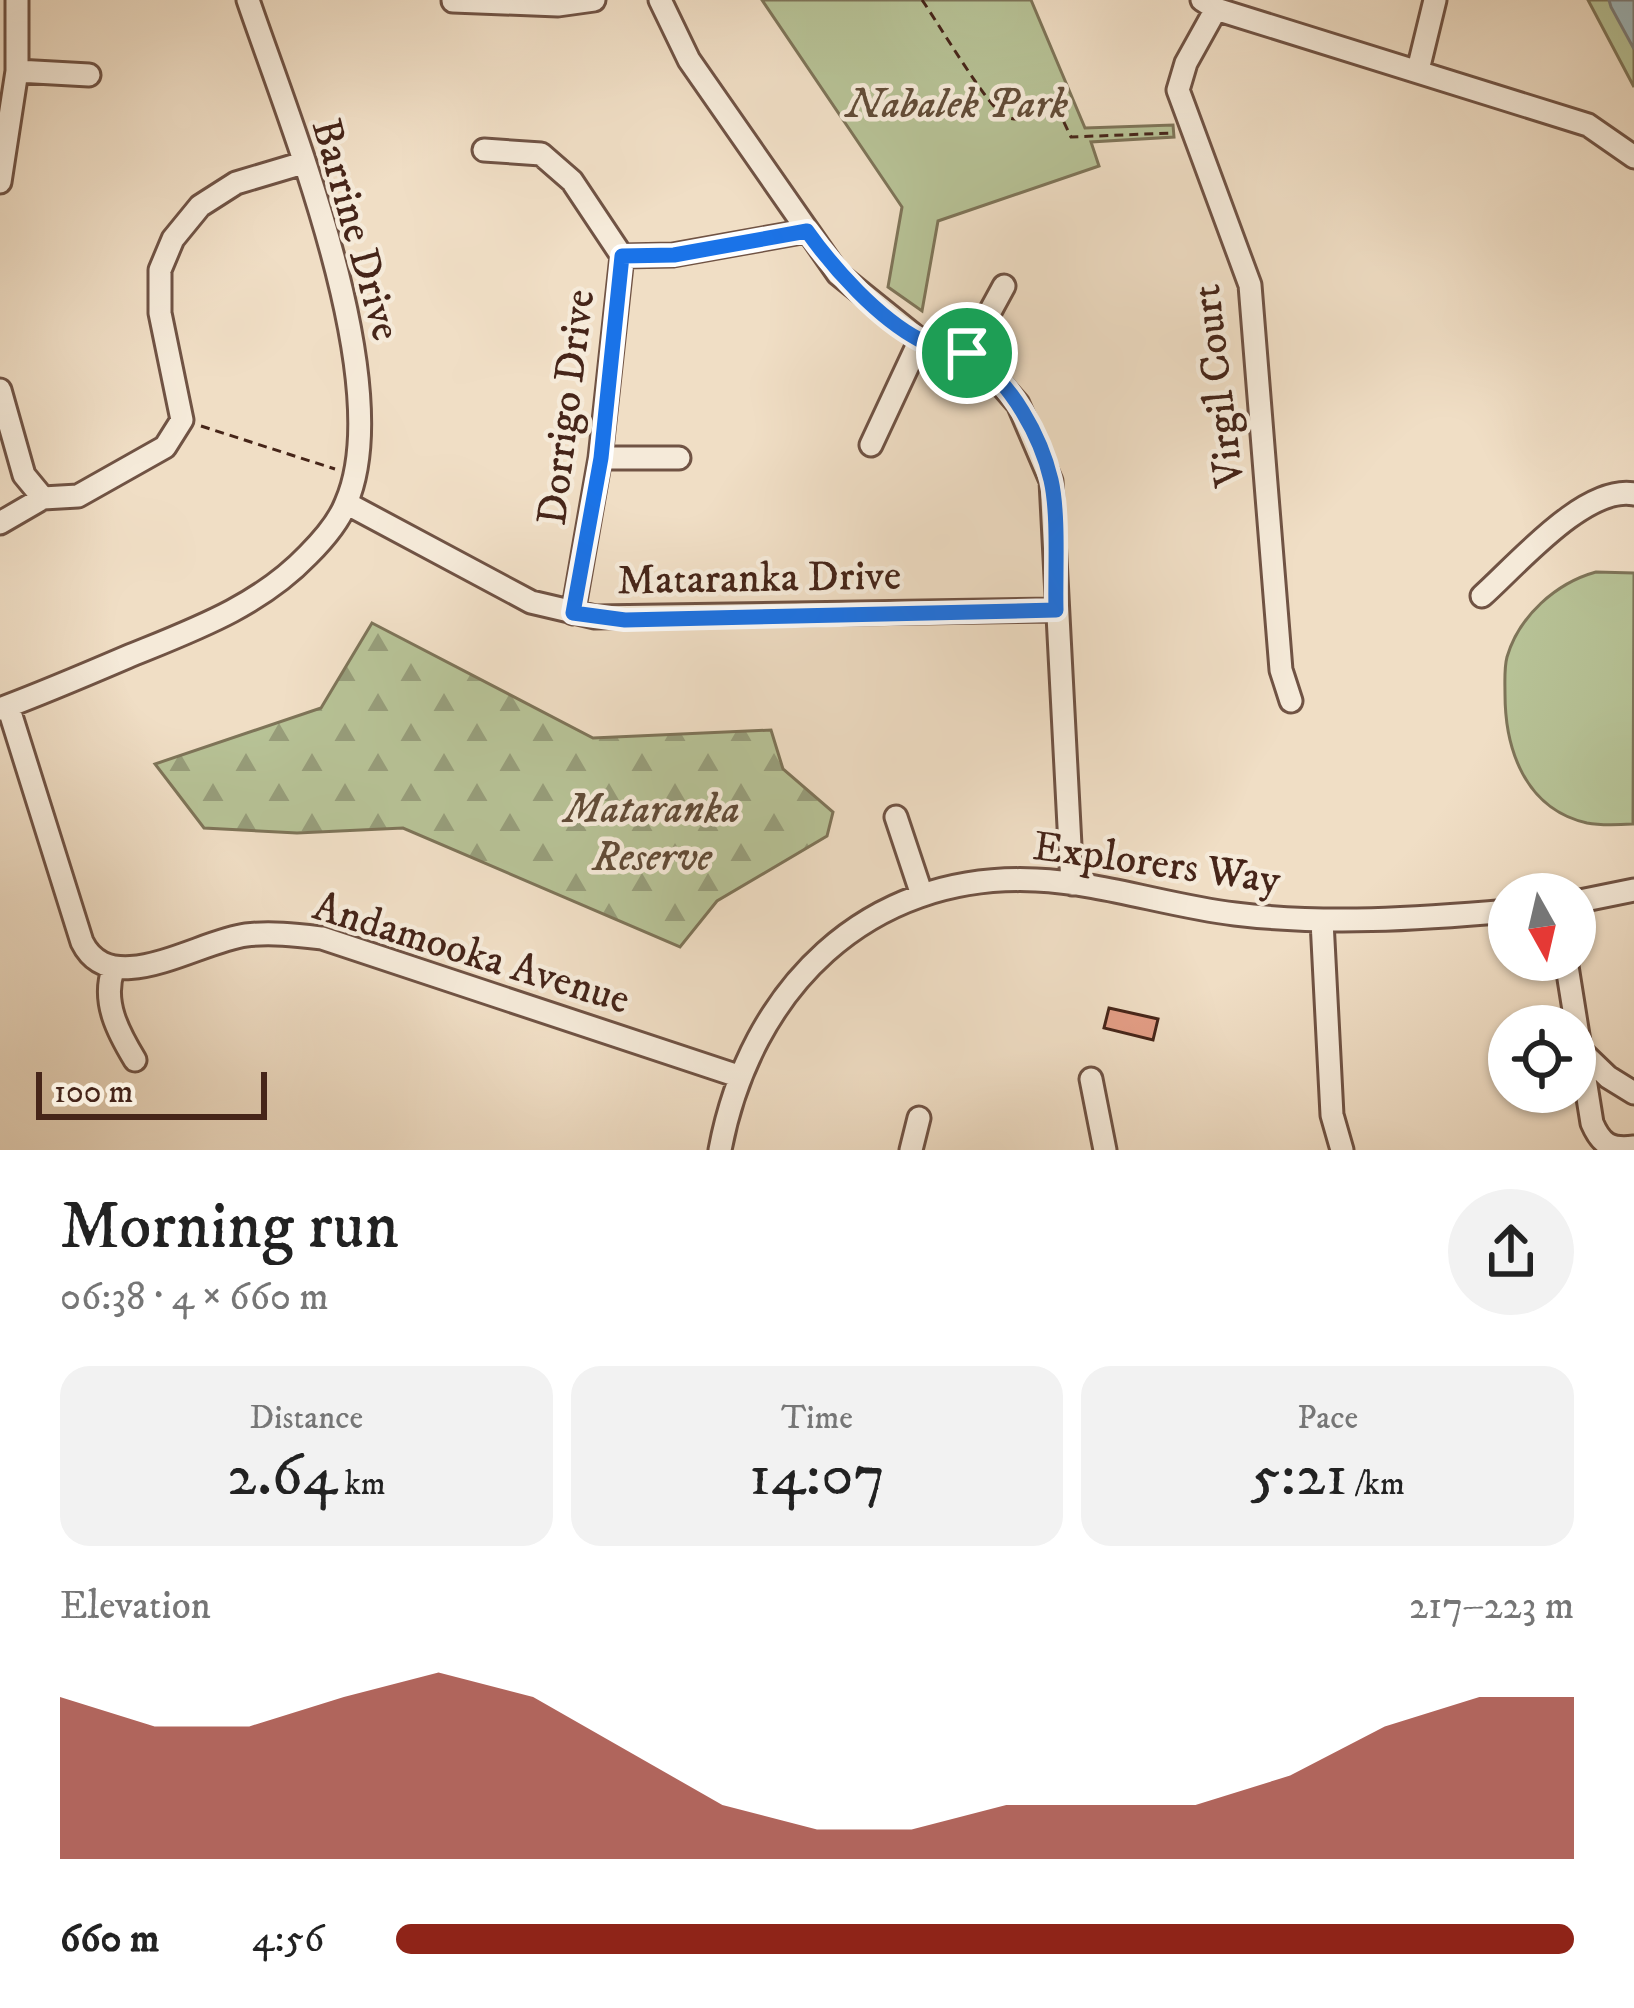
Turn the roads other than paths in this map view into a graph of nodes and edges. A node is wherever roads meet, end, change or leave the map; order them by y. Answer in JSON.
{"nodes":[{"id":1,"x":17,"y":0,"type":"edge"},
{"id":2,"x":248,"y":0,"type":"edge"},
{"id":3,"x":594,"y":0,"type":"edge"},
{"id":4,"x":660,"y":0,"type":"edge"},
{"id":5,"x":1435,"y":0,"type":"edge"},
{"id":6,"x":453,"y":1,"type":"edge"},
{"id":7,"x":1209,"y":4,"type":"edge"},
{"id":8,"x":1418,"y":70,"type":"junction"},
{"id":9,"x":17,"y":71,"type":"junction"},
{"id":10,"x":89,"y":75,"type":"dead end"},
{"id":11,"x":484,"y":150,"type":"dead end"},
{"id":12,"x":1634,"y":157,"type":"edge"},
{"id":13,"x":303,"y":163,"type":"junction"},
{"id":14,"x":0,"y":182,"type":"edge"},
{"id":15,"x":807,"y":231,"type":"junction"},
{"id":16,"x":622,"y":256,"type":"junction"},
{"id":17,"x":1004,"y":286,"type":"dead end"},
{"id":18,"x":920,"y":340,"type":"junction"},
{"id":19,"x":967,"y":353,"type":"junction"},
{"id":20,"x":0,"y":390,"type":"edge"},
{"id":21,"x":871,"y":445,"type":"dead end"},
{"id":22,"x":601,"y":458,"type":"junction"},
{"id":23,"x":679,"y":458,"type":"dead end"},
{"id":24,"x":1634,"y":494,"type":"edge"},
{"id":25,"x":43,"y":498,"type":"junction"},
{"id":26,"x":346,"y":503,"type":"junction"},
{"id":27,"x":0,"y":523,"type":"edge"},
{"id":28,"x":1482,"y":596,"type":"dead end"},
{"id":29,"x":1056,"y":610,"type":"junction"},
{"id":30,"x":573,"y":613,"type":"junction"},
{"id":31,"x":1291,"y":700,"type":"dead end"},
{"id":32,"x":4,"y":708,"type":"edge"},
{"id":33,"x":896,"y":818,"type":"dead end"},
{"id":34,"x":1072,"y":884,"type":"junction"},
{"id":35,"x":1634,"y":890,"type":"edge"},
{"id":36,"x":922,"y":895,"type":"junction"},
{"id":37,"x":1596,"y":898,"type":"edge"},
{"id":38,"x":1488,"y":912,"type":"edge"},
{"id":39,"x":1322,"y":921,"type":"junction"},
{"id":40,"x":113,"y":970,"type":"junction"},
{"id":41,"x":135,"y":1060,"type":"dead end"},
{"id":42,"x":1596,"y":1066,"type":"edge"},
{"id":43,"x":738,"y":1076,"type":"junction"},
{"id":44,"x":1091,"y":1079,"type":"dead end"},
{"id":45,"x":1634,"y":1094,"type":"edge"},
{"id":46,"x":1591,"y":1113,"type":"edge"},
{"id":47,"x":919,"y":1118,"type":"dead end"},
{"id":48,"x":1634,"y":1147,"type":"edge"},
{"id":49,"x":720,"y":1150,"type":"edge"},
{"id":50,"x":911,"y":1150,"type":"edge"},
{"id":51,"x":1105,"y":1150,"type":"edge"},
{"id":52,"x":1342,"y":1150,"type":"edge"}],
"edges":[{"from":1,"to":9,"type":"street"},
{"from":2,"to":13,"type":"street","name":"Barrine Drive"},
{"from":3,"to":6,"type":"street"},
{"from":4,"to":15,"type":"street"},
{"from":5,"to":8,"type":"street"},
{"from":7,"to":8,"type":"street"},
{"from":7,"to":31,"type":"street","name":"Virgil Court"},
{"from":8,"to":12,"type":"street"},
{"from":9,"to":10,"type":"street"},
{"from":9,"to":14,"type":"street"},
{"from":11,"to":16,"type":"street","name":"Dorrigo Drive"},
{"from":13,"to":25,"type":"street"},
{"from":13,"to":26,"type":"street","name":"Barrine Drive"},
{"from":15,"to":16,"type":"street"},
{"from":15,"to":18,"type":"street"},
{"from":16,"to":22,"type":"street","name":"Dorrigo Drive"},
{"from":17,"to":19,"type":"street"},
{"from":18,"to":19,"type":"street"},
{"from":18,"to":21,"type":"street"},
{"from":19,"to":29,"type":"street"},
{"from":20,"to":25,"type":"street"},
{"from":22,"to":23,"type":"street"},
{"from":22,"to":30,"type":"street","name":"Dorrigo Drive"},
{"from":24,"to":28,"type":"street"},
{"from":25,"to":27,"type":"street"},
{"from":26,"to":30,"type":"street","name":"Mataranka Drive"},
{"from":26,"to":32,"type":"street","name":"Barrine Drive"},
{"from":29,"to":30,"type":"street","name":"Mataranka Drive"},
{"from":29,"to":34,"type":"street"},
{"from":32,"to":40,"type":"street"},
{"from":33,"to":36,"type":"street"},
{"from":34,"to":36,"type":"street","name":"Explorers Way"},
{"from":34,"to":39,"type":"street","name":"Explorers Way"},
{"from":35,"to":37,"type":"street"},
{"from":36,"to":43,"type":"street","name":"Explorers Way"},
{"from":38,"to":39,"type":"street","name":"Explorers Way"},
{"from":39,"to":52,"type":"street"},
{"from":40,"to":41,"type":"street"},
{"from":40,"to":43,"type":"street","name":"Andamooka Avenue"},
{"from":42,"to":45,"type":"street"},
{"from":43,"to":49,"type":"street","name":"Explorers Way"},
{"from":44,"to":51,"type":"street"},
{"from":46,"to":48,"type":"street"},
{"from":47,"to":50,"type":"street"}]}
